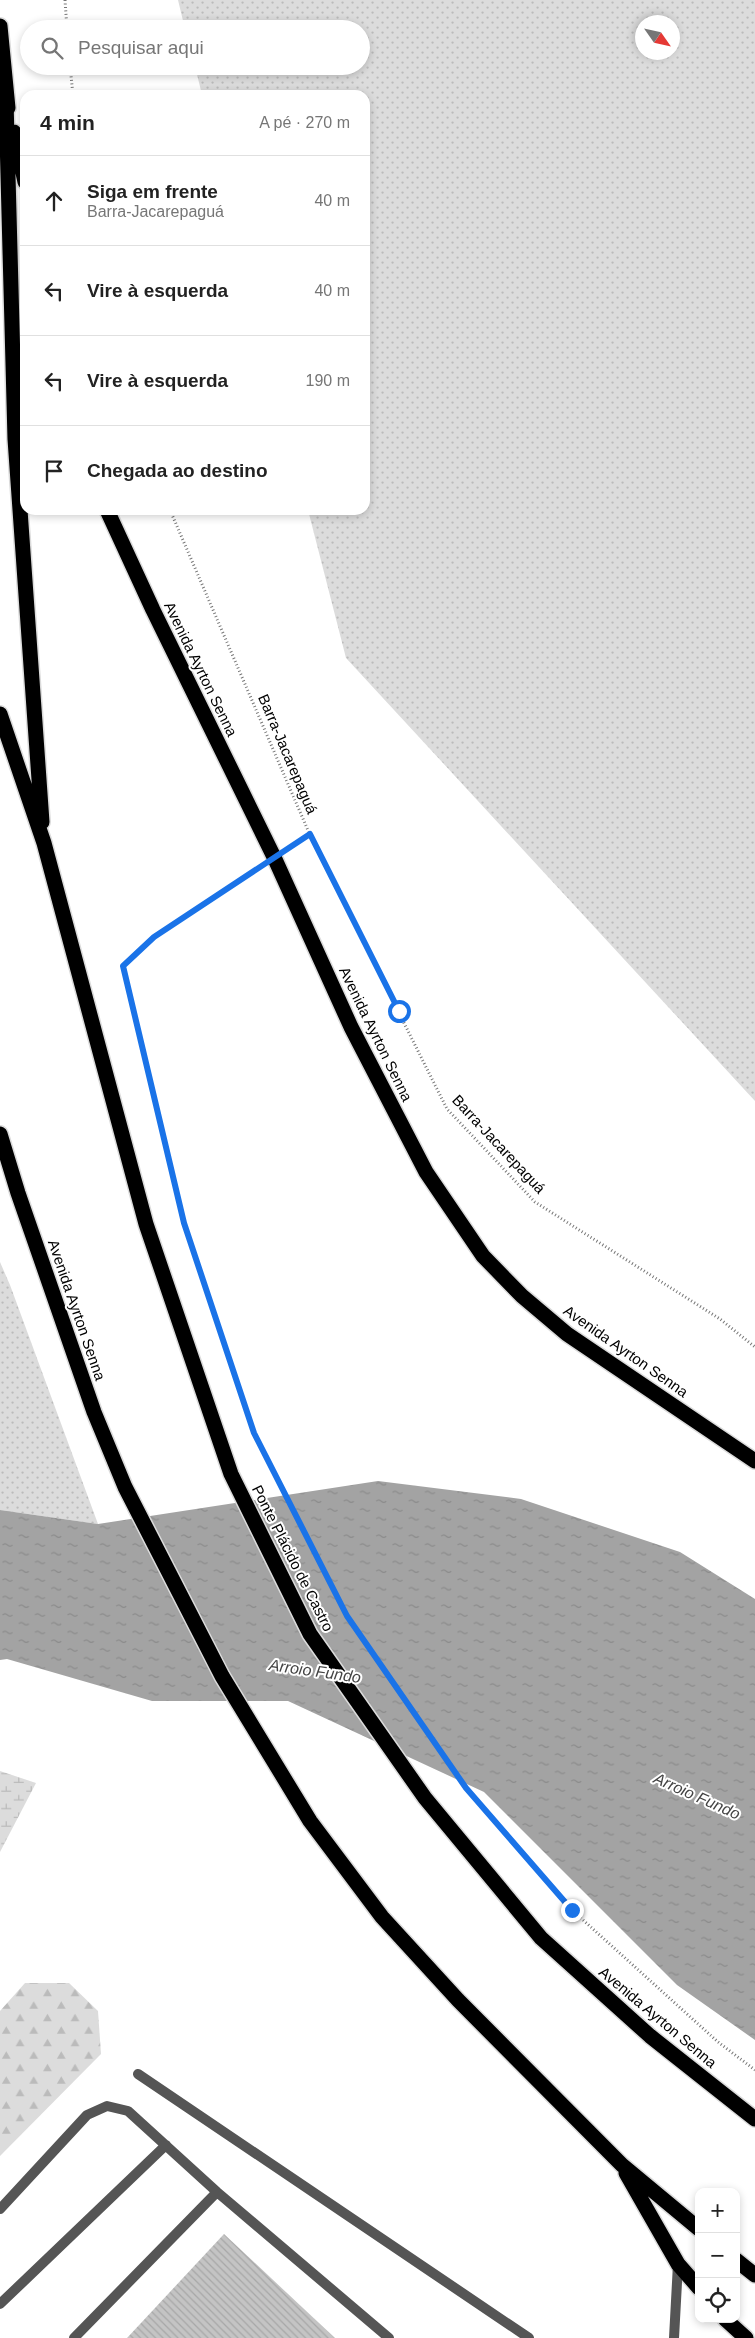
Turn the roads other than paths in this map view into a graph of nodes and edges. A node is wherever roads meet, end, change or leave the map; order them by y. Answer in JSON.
{"nodes":[{"id":1,"x":0,"y":26,"type":"edge"},
{"id":2,"x":6,"y":100,"type":"junction"},
{"id":3,"x":20,"y":160,"type":"edge"},
{"id":4,"x":20,"y":509,"type":"edge"},
{"id":5,"x":20,"y":515,"type":"edge"},
{"id":6,"x":109,"y":515,"type":"edge"},
{"id":7,"x":0,"y":714,"type":"edge"},
{"id":8,"x":44,"y":843,"type":"junction"},
{"id":9,"x":0,"y":1134,"type":"edge"},
{"id":10,"x":755,"y":1461,"type":"edge"},
{"id":11,"x":541,"y":1938,"type":"joint"},
{"id":12,"x":138,"y":2074,"type":"dead end"},
{"id":13,"x":755,"y":2119,"type":"edge"},
{"id":14,"x":166,"y":2145,"type":"junction"},
{"id":15,"x":622,"y":2165,"type":"junction"},
{"id":16,"x":217,"y":2192,"type":"junction"},
{"id":17,"x":0,"y":2209,"type":"edge"},
{"id":18,"x":695,"y":2226,"type":"edge"},
{"id":19,"x":740,"y":2263,"type":"edge"},
{"id":20,"x":678,"y":2264,"type":"junction"},
{"id":21,"x":755,"y":2276,"type":"edge"},
{"id":22,"x":695,"y":2283,"type":"edge"},
{"id":23,"x":0,"y":2304,"type":"edge"},
{"id":24,"x":729,"y":2323,"type":"edge"},
{"id":25,"x":74,"y":2338,"type":"edge"},
{"id":26,"x":389,"y":2338,"type":"edge"},
{"id":27,"x":529,"y":2338,"type":"edge"},
{"id":28,"x":674,"y":2338,"type":"edge"},
{"id":29,"x":746,"y":2338,"type":"edge"}],
"edges":[{"from":1,"to":2,"type":"highway"},
{"from":2,"to":3,"type":"highway"},
{"from":2,"to":4,"type":"highway"},
{"from":5,"to":8,"type":"highway"},
{"from":6,"to":10,"type":"highway","name":"Avenida Ayrton Senna"},
{"from":7,"to":8,"type":"highway"},
{"from":8,"to":11,"type":"highway","name":"Ponte Plácido de Castro"},
{"from":9,"to":15,"type":"highway","name":"Avenida Ayrton Senna"},
{"from":11,"to":13,"type":"highway","name":"Avenida Ayrton Senna"},
{"from":12,"to":27,"type":"lane"},
{"from":14,"to":16,"type":"lane"},
{"from":14,"to":17,"type":"lane"},
{"from":14,"to":23,"type":"lane"},
{"from":15,"to":18,"type":"highway"},
{"from":15,"to":20,"type":"highway"},
{"from":16,"to":25,"type":"lane"},
{"from":16,"to":26,"type":"lane"},
{"from":19,"to":21,"type":"highway"},
{"from":20,"to":22,"type":"highway"},
{"from":20,"to":28,"type":"lane"},
{"from":24,"to":29,"type":"highway"}]}
